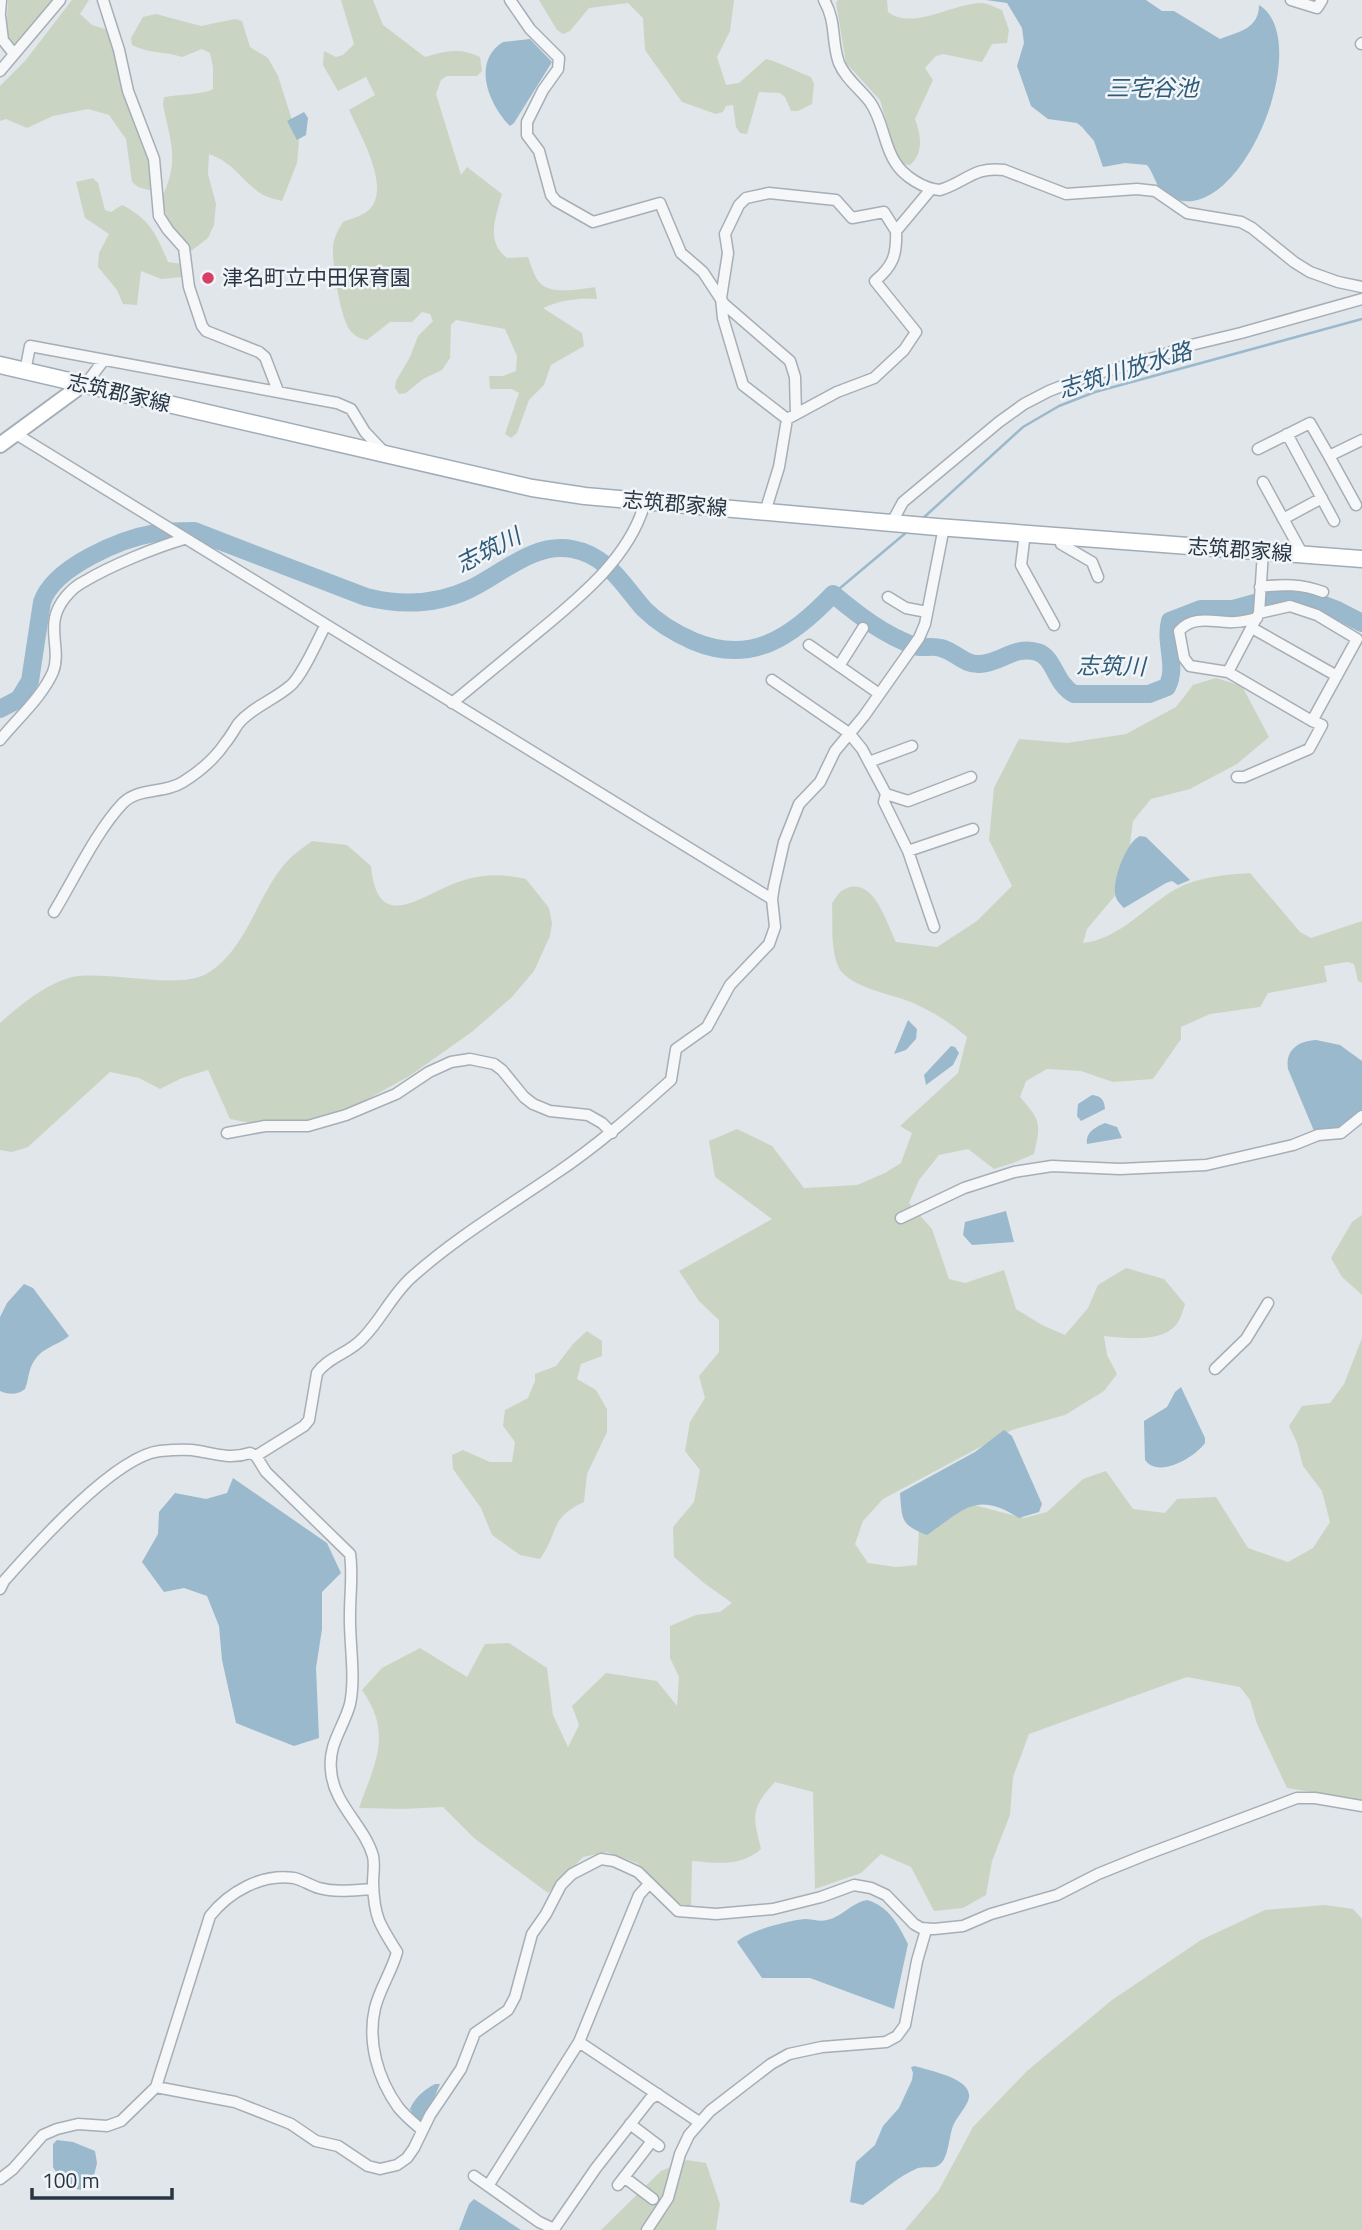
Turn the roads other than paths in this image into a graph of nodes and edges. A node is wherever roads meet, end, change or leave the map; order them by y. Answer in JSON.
{"nodes":[{"id":1,"x":1,"y":0,"type":"edge"},
{"id":2,"x":60,"y":0,"type":"edge"},
{"id":3,"x":103,"y":0,"type":"edge"},
{"id":4,"x":510,"y":0,"type":"edge"},
{"id":5,"x":824,"y":0,"type":"edge"},
{"id":6,"x":1291,"y":0,"type":"edge"},
{"id":7,"x":1322,"y":0,"type":"edge"},
{"id":8,"x":0,"y":14,"type":"edge"},
{"id":9,"x":14,"y":54,"type":"junction"},
{"id":10,"x":0,"y":71,"type":"edge"},
{"id":11,"x":931,"y":189,"type":"junction"},
{"id":12,"x":896,"y":231,"type":"junction"},
{"id":13,"x":1362,"y":287,"type":"edge"},
{"id":14,"x":721,"y":298,"type":"junction"},
{"id":15,"x":1362,"y":299,"type":"edge"},
{"id":16,"x":104,"y":360,"type":"junction"},
{"id":17,"x":0,"y":365,"type":"edge"},
{"id":18,"x":25,"y":372,"type":"junction"},
{"id":19,"x":81,"y":385,"type":"junction"},
{"id":20,"x":278,"y":391,"type":"junction"},
{"id":21,"x":791,"y":417,"type":"junction"},
{"id":22,"x":16,"y":434,"type":"junction"},
{"id":23,"x":1287,"y":434,"type":"junction"},
{"id":24,"x":1362,"y":440,"type":"edge"},
{"id":25,"x":0,"y":445,"type":"edge"},
{"id":26,"x":1258,"y":449,"type":"dead end"},
{"id":27,"x":384,"y":453,"type":"junction"},
{"id":28,"x":1329,"y":456,"type":"junction"},
{"id":29,"x":1264,"y":482,"type":"dead end"},
{"id":30,"x":1321,"y":498,"type":"junction"},
{"id":31,"x":645,"y":502,"type":"junction"},
{"id":32,"x":1356,"y":505,"type":"dead end"},
{"id":33,"x":765,"y":512,"type":"junction"},
{"id":34,"x":1283,"y":519,"type":"junction"},
{"id":35,"x":1334,"y":521,"type":"dead end"},
{"id":36,"x":892,"y":522,"type":"junction"},
{"id":37,"x":941,"y":527,"type":"junction"},
{"id":38,"x":1025,"y":533,"type":"junction"},
{"id":39,"x":1060,"y":536,"type":"junction"},
{"id":40,"x":183,"y":538,"type":"junction"},
{"id":41,"x":1263,"y":552,"type":"junction"},
{"id":42,"x":1303,"y":555,"type":"junction"},
{"id":43,"x":1362,"y":559,"type":"edge"},
{"id":44,"x":1098,"y":577,"type":"dead end"},
{"id":45,"x":1260,"y":590,"type":"junction"},
{"id":46,"x":1323,"y":593,"type":"dead end"},
{"id":47,"x":888,"y":597,"type":"dead end"},
{"id":48,"x":927,"y":612,"type":"junction"},
{"id":49,"x":1257,"y":617,"type":"junction"},
{"id":50,"x":1054,"y":625,"type":"dead end"},
{"id":51,"x":325,"y":626,"type":"junction"},
{"id":52,"x":863,"y":628,"type":"dead end"},
{"id":53,"x":809,"y":645,"type":"dead end"},
{"id":54,"x":839,"y":666,"type":"junction"},
{"id":55,"x":1228,"y":672,"type":"junction"},
{"id":56,"x":1338,"y":676,"type":"junction"},
{"id":57,"x":772,"y":680,"type":"dead end"},
{"id":58,"x":878,"y":693,"type":"junction"},
{"id":59,"x":452,"y":703,"type":"junction"},
{"id":60,"x":1312,"y":720,"type":"junction"},
{"id":61,"x":849,"y":733,"type":"junction"},
{"id":62,"x":0,"y":740,"type":"edge"},
{"id":63,"x":912,"y":746,"type":"dead end"},
{"id":64,"x":869,"y":762,"type":"junction"},
{"id":65,"x":971,"y":777,"type":"dead end"},
{"id":66,"x":1237,"y":777,"type":"dead end"},
{"id":67,"x":886,"y":794,"type":"junction"},
{"id":68,"x":973,"y":829,"type":"dead end"},
{"id":69,"x":908,"y":851,"type":"junction"},
{"id":70,"x":772,"y":899,"type":"junction"},
{"id":71,"x":54,"y":912,"type":"dead end"},
{"id":72,"x":934,"y":928,"type":"dead end"},
{"id":73,"x":1362,"y":1116,"type":"edge"},
{"id":74,"x":612,"y":1132,"type":"junction"},
{"id":75,"x":227,"y":1133,"type":"dead end"},
{"id":76,"x":901,"y":1218,"type":"dead end"},
{"id":77,"x":1268,"y":1303,"type":"dead end"},
{"id":78,"x":1216,"y":1369,"type":"dead end"},
{"id":79,"x":256,"y":1456,"type":"junction"},
{"id":80,"x":0,"y":1589,"type":"edge"},
{"id":81,"x":1362,"y":1806,"type":"edge"},
{"id":82,"x":649,"y":1884,"type":"junction"},
{"id":83,"x":373,"y":1889,"type":"junction"},
{"id":84,"x":926,"y":1930,"type":"junction"},
{"id":85,"x":579,"y":2042,"type":"junction"},
{"id":86,"x":156,"y":2087,"type":"junction"},
{"id":87,"x":658,"y":2094,"type":"junction"},
{"id":88,"x":699,"y":2122,"type":"junction"},
{"id":89,"x":630,"y":2124,"type":"junction"},
{"id":90,"x":422,"y":2130,"type":"junction"},
{"id":91,"x":474,"y":2176,"type":"dead end"},
{"id":92,"x":0,"y":2179,"type":"edge"},
{"id":93,"x":488,"y":2186,"type":"junction"},
{"id":94,"x":653,"y":2199,"type":"dead end"},
{"id":95,"x":647,"y":2230,"type":"edge"}],
"edges":[{"from":1,"to":8,"type":"street"},
{"from":2,"to":9,"type":"street"},
{"from":3,"to":20,"type":"street"},
{"from":4,"to":14,"type":"street"},
{"from":5,"to":11,"type":"street"},
{"from":6,"to":7,"type":"street"},
{"from":8,"to":9,"type":"street"},
{"from":9,"to":10,"type":"street"},
{"from":11,"to":12,"type":"street"},
{"from":11,"to":13,"type":"street"},
{"from":12,"to":14,"type":"street"},
{"from":12,"to":21,"type":"street"},
{"from":14,"to":21,"type":"street"},
{"from":14,"to":21,"type":"street"},
{"from":15,"to":36,"type":"street"},
{"from":16,"to":18,"type":"street"},
{"from":16,"to":19,"type":"street"},
{"from":16,"to":20,"type":"street"},
{"from":17,"to":18,"type":"main road","name":"志筑郡家線"},
{"from":18,"to":19,"type":"main road","name":"志筑郡家線"},
{"from":19,"to":22,"type":"main road"},
{"from":19,"to":27,"type":"main road","name":"志筑郡家線"},
{"from":20,"to":27,"type":"street"},
{"from":21,"to":33,"type":"street"},
{"from":22,"to":25,"type":"main road"},
{"from":22,"to":40,"type":"street"},
{"from":23,"to":26,"type":"street"},
{"from":23,"to":28,"type":"street"},
{"from":23,"to":30,"type":"street"},
{"from":24,"to":28,"type":"street"},
{"from":27,"to":31,"type":"main road","name":"志筑郡家線"},
{"from":28,"to":32,"type":"street"},
{"from":29,"to":34,"type":"street"},
{"from":30,"to":34,"type":"street"},
{"from":30,"to":35,"type":"street"},
{"from":31,"to":33,"type":"main road","name":"志筑郡家線"},
{"from":31,"to":59,"type":"street"},
{"from":33,"to":36,"type":"main road","name":"志筑郡家線"},
{"from":34,"to":42,"type":"street"},
{"from":36,"to":37,"type":"main road","name":"志筑郡家線"},
{"from":37,"to":38,"type":"main road","name":"志筑郡家線"},
{"from":37,"to":48,"type":"street"},
{"from":38,"to":39,"type":"main road","name":"志筑郡家線"},
{"from":38,"to":50,"type":"street"},
{"from":39,"to":41,"type":"main road","name":"志筑郡家線"},
{"from":39,"to":44,"type":"street"},
{"from":40,"to":51,"type":"street"},
{"from":40,"to":62,"type":"street"},
{"from":41,"to":42,"type":"main road","name":"志筑郡家線"},
{"from":41,"to":45,"type":"street"},
{"from":42,"to":43,"type":"main road","name":"志筑郡家線"},
{"from":45,"to":46,"type":"street"},
{"from":45,"to":49,"type":"street"},
{"from":47,"to":48,"type":"street"},
{"from":48,"to":58,"type":"street"},
{"from":49,"to":55,"type":"street"},
{"from":49,"to":55,"type":"street"},
{"from":49,"to":56,"type":"street"},
{"from":49,"to":56,"type":"street"},
{"from":51,"to":59,"type":"street"},
{"from":51,"to":71,"type":"street"},
{"from":52,"to":54,"type":"street"},
{"from":53,"to":54,"type":"street"},
{"from":54,"to":58,"type":"street"},
{"from":55,"to":60,"type":"street"},
{"from":56,"to":60,"type":"street"},
{"from":57,"to":61,"type":"street"},
{"from":58,"to":61,"type":"street"},
{"from":59,"to":70,"type":"street"},
{"from":60,"to":66,"type":"street"},
{"from":61,"to":64,"type":"street"},
{"from":61,"to":70,"type":"street"},
{"from":63,"to":64,"type":"street"},
{"from":64,"to":67,"type":"street"},
{"from":65,"to":67,"type":"street"},
{"from":67,"to":69,"type":"street"},
{"from":68,"to":69,"type":"street"},
{"from":69,"to":72,"type":"street"},
{"from":70,"to":74,"type":"street"},
{"from":73,"to":76,"type":"street"},
{"from":74,"to":75,"type":"street"},
{"from":74,"to":79,"type":"street"},
{"from":77,"to":78,"type":"street"},
{"from":79,"to":80,"type":"street"},
{"from":79,"to":83,"type":"street"},
{"from":81,"to":84,"type":"street"},
{"from":82,"to":84,"type":"street"},
{"from":82,"to":85,"type":"street"},
{"from":82,"to":90,"type":"street"},
{"from":83,"to":86,"type":"street"},
{"from":83,"to":90,"type":"street"},
{"from":84,"to":88,"type":"street"},
{"from":85,"to":87,"type":"street"},
{"from":85,"to":93,"type":"street"},
{"from":86,"to":90,"type":"street"},
{"from":86,"to":92,"type":"street"},
{"from":87,"to":88,"type":"street"},
{"from":87,"to":89,"type":"street"},
{"from":88,"to":95,"type":"street"},
{"from":89,"to":93,"type":"street"},
{"from":89,"to":94,"type":"street"},
{"from":91,"to":93,"type":"street"}]}
